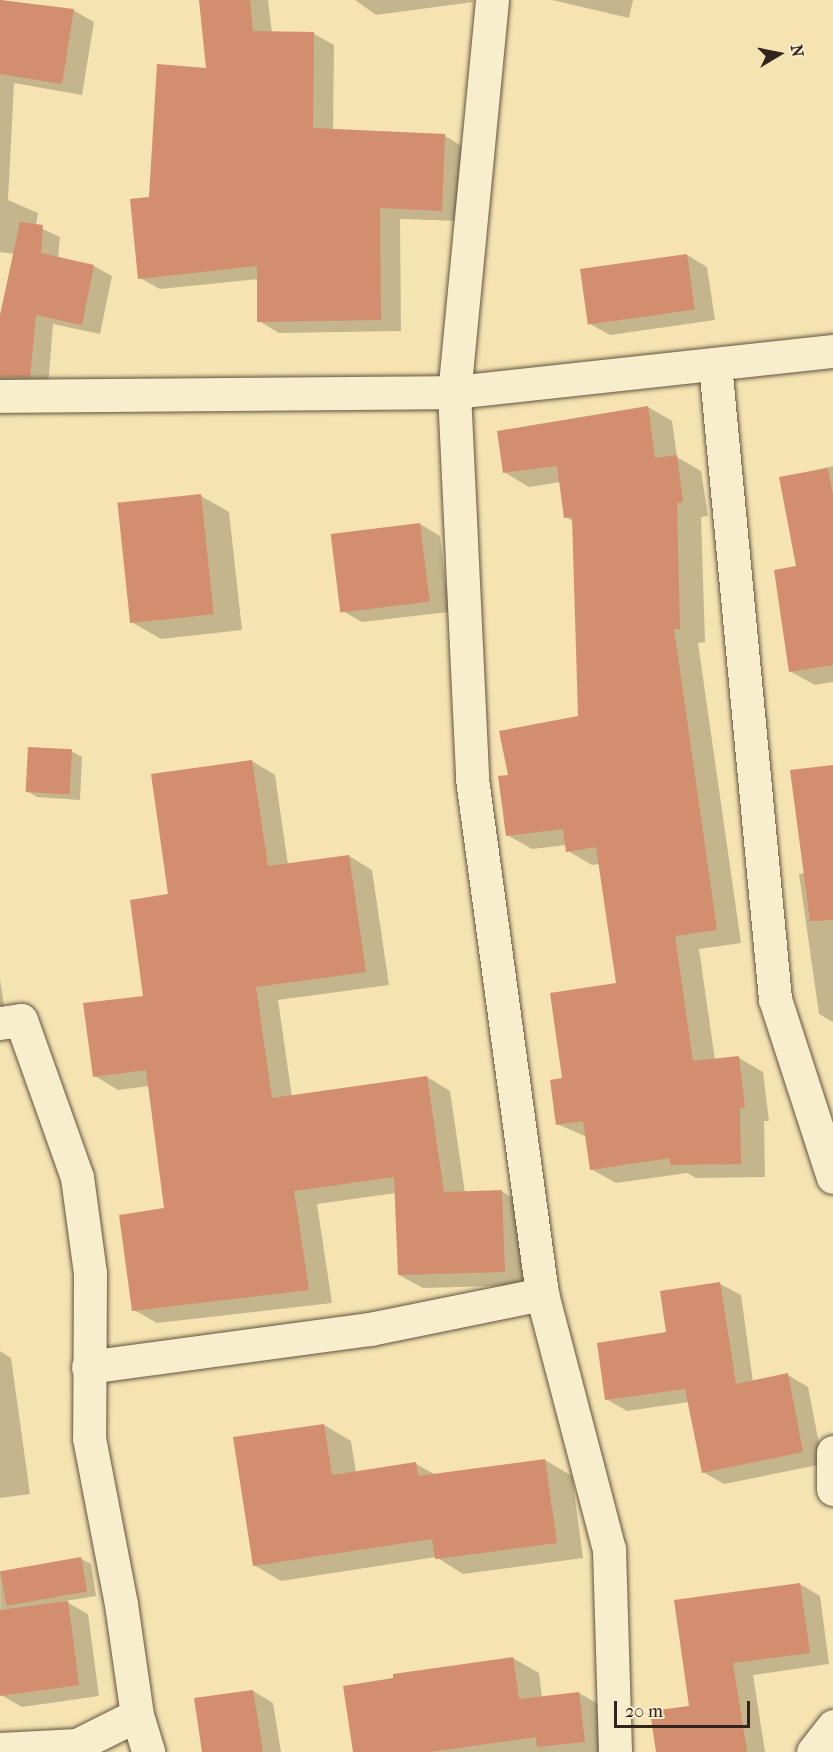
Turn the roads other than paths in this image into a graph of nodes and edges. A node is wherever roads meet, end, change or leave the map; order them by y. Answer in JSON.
{"nodes":[{"id":1,"x":492,"y":0,"type":"edge"},
{"id":2,"x":833,"y":351,"type":"edge"},
{"id":3,"x":715,"y":364,"type":"junction"},
{"id":4,"x":454,"y":392,"type":"junction"},
{"id":5,"x":0,"y":396,"type":"edge"},
{"id":6,"x":0,"y":1023,"type":"edge"},
{"id":7,"x":833,"y":1177,"type":"edge"},
{"id":8,"x":542,"y":1294,"type":"junction"},
{"id":9,"x":88,"y":1367,"type":"junction"},
{"id":10,"x":833,"y":1452,"type":"edge"},
{"id":11,"x":833,"y":1489,"type":"edge"},
{"id":12,"x":137,"y":1715,"type":"junction"},
{"id":13,"x":833,"y":1726,"type":"edge"},
{"id":14,"x":0,"y":1749,"type":"edge"},
{"id":15,"x":148,"y":1752,"type":"edge"},
{"id":16,"x":615,"y":1752,"type":"edge"},
{"id":17,"x":813,"y":1752,"type":"edge"}],
"edges":[{"from":1,"to":4,"type":"street"},
{"from":2,"to":3,"type":"street"},
{"from":3,"to":4,"type":"street"},
{"from":3,"to":7,"type":"street"},
{"from":4,"to":5,"type":"street"},
{"from":4,"to":8,"type":"street"},
{"from":6,"to":9,"type":"street"},
{"from":8,"to":9,"type":"street"},
{"from":8,"to":16,"type":"street"},
{"from":9,"to":12,"type":"street"},
{"from":10,"to":11,"type":"street"},
{"from":12,"to":14,"type":"street"},
{"from":12,"to":15,"type":"street"},
{"from":13,"to":17,"type":"street"}]}
